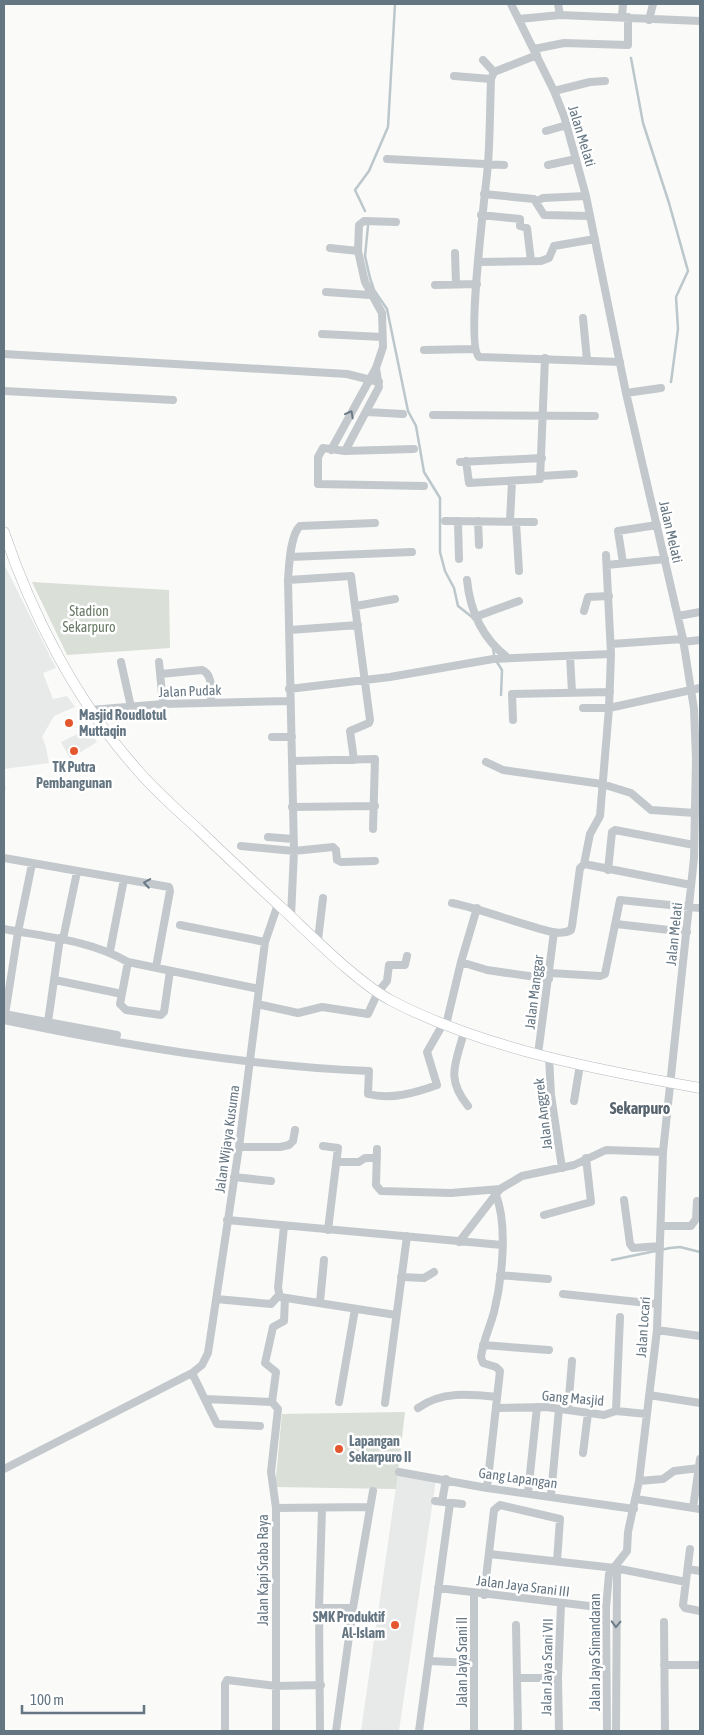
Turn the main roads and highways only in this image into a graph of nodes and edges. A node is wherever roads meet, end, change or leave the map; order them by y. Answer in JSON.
{"nodes":[{"id":1,"x":4,"y":532,"type":"edge"},
{"id":2,"x":6,"y":548,"type":"edge"},
{"id":3,"x":700,"y":1088,"type":"edge"}],
"edges":[{"from":1,"to":2,"type":"main road"},
{"from":2,"to":3,"type":"main road"}]}
